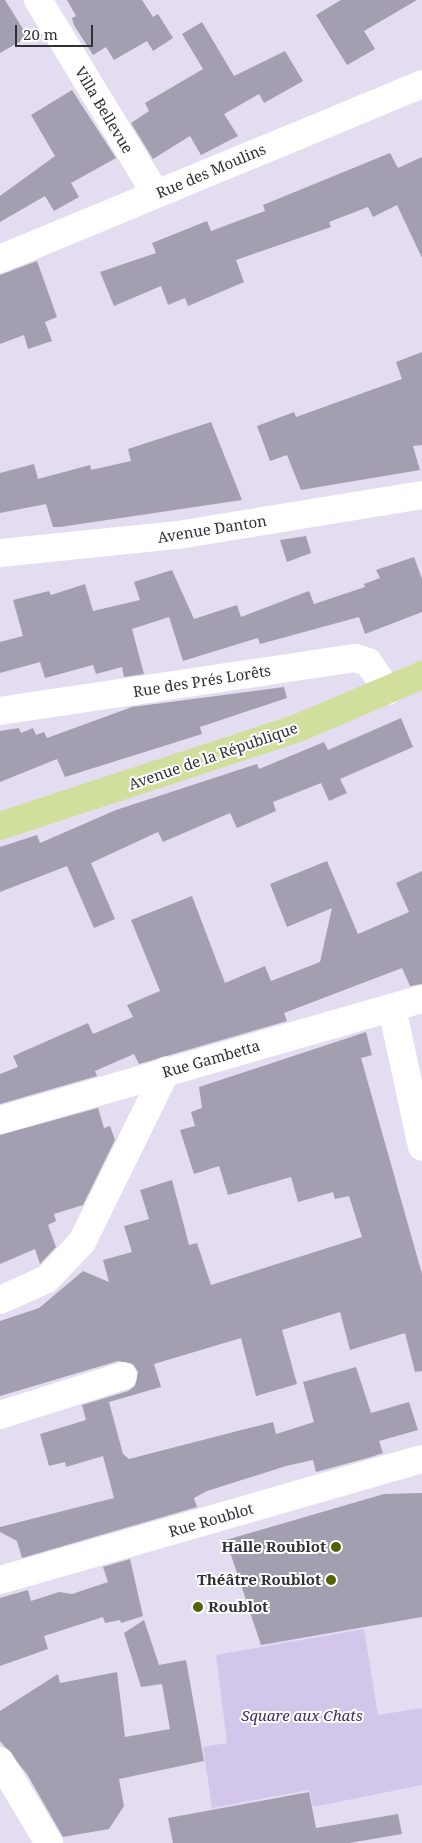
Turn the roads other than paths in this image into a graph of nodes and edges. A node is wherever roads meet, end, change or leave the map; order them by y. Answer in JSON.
{"nodes":[{"id":1,"x":38,"y":0,"type":"edge"},
{"id":2,"x":422,"y":84,"type":"edge"},
{"id":3,"x":156,"y":194,"type":"junction"},
{"id":4,"x":0,"y":259,"type":"edge"},
{"id":5,"x":422,"y":495,"type":"edge"},
{"id":6,"x":0,"y":553,"type":"edge"},
{"id":7,"x":422,"y":675,"type":"edge"},
{"id":8,"x":388,"y":691,"type":"junction"},
{"id":9,"x":0,"y":712,"type":"edge"},
{"id":10,"x":0,"y":826,"type":"edge"},
{"id":11,"x":422,"y":999,"type":"edge"},
{"id":12,"x":392,"y":1008,"type":"junction"},
{"id":13,"x":166,"y":1071,"type":"junction"},
{"id":14,"x":418,"y":1103,"type":"edge"},
{"id":15,"x":0,"y":1120,"type":"edge"},
{"id":16,"x":422,"y":1147,"type":"edge"},
{"id":17,"x":0,"y":1300,"type":"edge"},
{"id":18,"x":123,"y":1376,"type":"dead end"},
{"id":19,"x":0,"y":1415,"type":"edge"},
{"id":20,"x":422,"y":1459,"type":"edge"},
{"id":21,"x":0,"y":1580,"type":"edge"},
{"id":22,"x":0,"y":1761,"type":"edge"},
{"id":23,"x":49,"y":1843,"type":"edge"}],
"edges":[{"from":1,"to":3,"type":"street","name":"Villa Bellevue"},
{"from":2,"to":3,"type":"street","name":"Rue des Moulins"},
{"from":3,"to":4,"type":"street","name":"Rue des Moulins"},
{"from":5,"to":6,"type":"street","name":"Avenue Danton"},
{"from":7,"to":8,"type":"main road","name":"Avenue de la République"},
{"from":8,"to":9,"type":"street","name":"Rue des Prés Lorêts"},
{"from":8,"to":10,"type":"main road","name":"Avenue de la République"},
{"from":11,"to":12,"type":"street","name":"Rue Gambetta"},
{"from":12,"to":13,"type":"street","name":"Rue Gambetta"},
{"from":12,"to":14,"type":"street"},
{"from":13,"to":15,"type":"street","name":"Rue Gambetta"},
{"from":13,"to":17,"type":"street"},
{"from":14,"to":16,"type":"street"},
{"from":18,"to":19,"type":"street"},
{"from":20,"to":21,"type":"street","name":"Rue Roublot"},
{"from":22,"to":23,"type":"street"}]}
